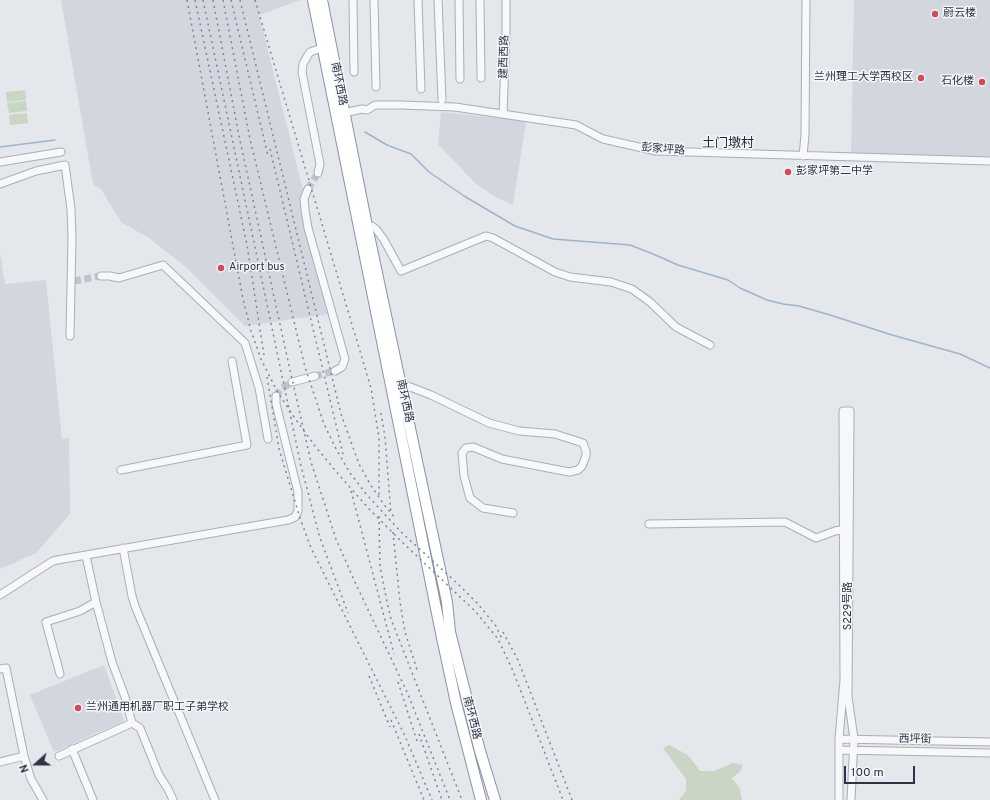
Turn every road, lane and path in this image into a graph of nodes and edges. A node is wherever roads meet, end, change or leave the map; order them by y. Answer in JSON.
{"nodes":[{"id":1,"x":313,"y":0,"type":"edge"},
{"id":2,"x":322,"y":0,"type":"edge"},
{"id":3,"x":353,"y":0,"type":"edge"},
{"id":4,"x":374,"y":0,"type":"edge"},
{"id":5,"x":418,"y":0,"type":"edge"},
{"id":6,"x":438,"y":0,"type":"edge"},
{"id":7,"x":459,"y":0,"type":"edge"},
{"id":8,"x":480,"y":0,"type":"edge"},
{"id":9,"x":506,"y":0,"type":"edge"},
{"id":10,"x":806,"y":0,"type":"edge"},
{"id":11,"x":322,"y":48,"type":"junction"},
{"id":12,"x":354,"y":72,"type":"dead end"},
{"id":13,"x":481,"y":78,"type":"dead end"},
{"id":14,"x":460,"y":79,"type":"dead end"},
{"id":15,"x":376,"y":87,"type":"dead end"},
{"id":16,"x":421,"y":89,"type":"dead end"},
{"id":17,"x":442,"y":100,"type":"dead end"},
{"id":18,"x":344,"y":113,"type":"junction"},
{"id":19,"x":503,"y":114,"type":"junction"},
{"id":20,"x":61,"y":152,"type":"dead end"},
{"id":21,"x":803,"y":156,"type":"junction"},
{"id":22,"x":990,"y":161,"type":"edge"},
{"id":23,"x":0,"y":162,"type":"edge"},
{"id":24,"x":318,"y":173,"type":"tunnel mouth"},
{"id":25,"x":0,"y":184,"type":"edge"},
{"id":26,"x":308,"y":189,"type":"tunnel mouth"},
{"id":27,"x":367,"y":226,"type":"junction"},
{"id":28,"x":101,"y":276,"type":"tunnel mouth"},
{"id":29,"x":70,"y":336,"type":"dead end"},
{"id":30,"x":710,"y":345,"type":"dead end"},
{"id":31,"x":232,"y":362,"type":"dead end"},
{"id":32,"x":335,"y":371,"type":"dead end"},
{"id":33,"x":315,"y":376,"type":"tunnel mouth"},
{"id":34,"x":292,"y":382,"type":"tunnel mouth"},
{"id":35,"x":400,"y":382,"type":"junction"},
{"id":36,"x":276,"y":396,"type":"dead end"},
{"id":37,"x":268,"y":439,"type":"dead end"},
{"id":38,"x":121,"y":470,"type":"dead end"},
{"id":39,"x":513,"y":513,"type":"dead end"},
{"id":40,"x":649,"y":524,"type":"dead end"},
{"id":41,"x":847,"y":529,"type":"junction"},
{"id":42,"x":123,"y":548,"type":"junction"},
{"id":43,"x":86,"y":556,"type":"junction"},
{"id":44,"x":0,"y":595,"type":"edge"},
{"id":45,"x":96,"y":602,"type":"junction"},
{"id":46,"x":0,"y":669,"type":"edge"},
{"id":47,"x":60,"y":674,"type":"dead end"},
{"id":48,"x":132,"y":723,"type":"junction"},
{"id":49,"x":839,"y":739,"type":"junction"},
{"id":50,"x":854,"y":739,"type":"junction"},
{"id":51,"x":990,"y":742,"type":"edge"},
{"id":52,"x":72,"y":750,"type":"junction"},
{"id":53,"x":839,"y":750,"type":"junction"},
{"id":54,"x":853,"y":750,"type":"junction"},
{"id":55,"x":990,"y":753,"type":"edge"},
{"id":56,"x":24,"y":756,"type":"junction"},
{"id":57,"x":59,"y":756,"type":"dead end"},
{"id":58,"x":0,"y":762,"type":"edge"},
{"id":59,"x":43,"y":800,"type":"edge"},
{"id":60,"x":93,"y":800,"type":"edge"},
{"id":61,"x":173,"y":800,"type":"edge"},
{"id":62,"x":215,"y":800,"type":"edge"},
{"id":63,"x":481,"y":800,"type":"edge"},
{"id":64,"x":495,"y":800,"type":"edge"},
{"id":65,"x":839,"y":800,"type":"edge"},
{"id":66,"x":851,"y":800,"type":"edge"}],
"edges":[{"from":1,"to":11,"type":"highway","name":"南环西路"},
{"from":2,"to":18,"type":"highway","name":"南环西路"},
{"from":3,"to":12,"type":"street"},
{"from":4,"to":15,"type":"street"},
{"from":5,"to":16,"type":"street"},
{"from":6,"to":17,"type":"street"},
{"from":7,"to":14,"type":"street"},
{"from":8,"to":13,"type":"street"},
{"from":9,"to":19,"type":"street","name":"建西西路"},
{"from":10,"to":21,"type":"street"},
{"from":11,"to":24,"type":"street"},
{"from":11,"to":63,"type":"highway","name":"南环西路"},
{"from":18,"to":19,"type":"street","name":"彭家坪路"},
{"from":18,"to":27,"type":"highway","name":"南环西路"},
{"from":19,"to":21,"type":"street","name":"彭家坪路"},
{"from":20,"to":23,"type":"street"},
{"from":21,"to":22,"type":"street","name":"彭家坪路"},
{"from":25,"to":29,"type":"street"},
{"from":26,"to":32,"type":"street"},
{"from":27,"to":30,"type":"street"},
{"from":27,"to":35,"type":"highway","name":"南环西路"},
{"from":28,"to":37,"type":"street"},
{"from":31,"to":38,"type":"street"},
{"from":33,"to":34,"type":"street"},
{"from":35,"to":39,"type":"street"},
{"from":35,"to":64,"type":"highway","name":"南环西路"},
{"from":36,"to":42,"type":"street"},
{"from":40,"to":41,"type":"street"},
{"from":41,"to":41,"type":"street","name":"S229号路"},
{"from":41,"to":49,"type":"street","name":"S229号路"},
{"from":41,"to":50,"type":"street","name":"S229号路"},
{"from":42,"to":43,"type":"street"},
{"from":42,"to":62,"type":"street"},
{"from":43,"to":44,"type":"street"},
{"from":43,"to":45,"type":"street"},
{"from":45,"to":47,"type":"street"},
{"from":45,"to":48,"type":"street"},
{"from":46,"to":56,"type":"street"},
{"from":48,"to":52,"type":"street"},
{"from":48,"to":61,"type":"street"},
{"from":49,"to":50,"type":"street","name":"西坪街"},
{"from":49,"to":53,"type":"street","name":"S229号路"},
{"from":50,"to":51,"type":"street","name":"西坪街"},
{"from":50,"to":54,"type":"street","name":"S229号路"},
{"from":52,"to":57,"type":"street"},
{"from":52,"to":60,"type":"street"},
{"from":53,"to":54,"type":"street","name":"西坪街"},
{"from":53,"to":65,"type":"street","name":"S229号路"},
{"from":54,"to":55,"type":"street","name":"西坪街"},
{"from":54,"to":66,"type":"street","name":"S229号路"},
{"from":56,"to":58,"type":"street"},
{"from":56,"to":59,"type":"street"}]}
